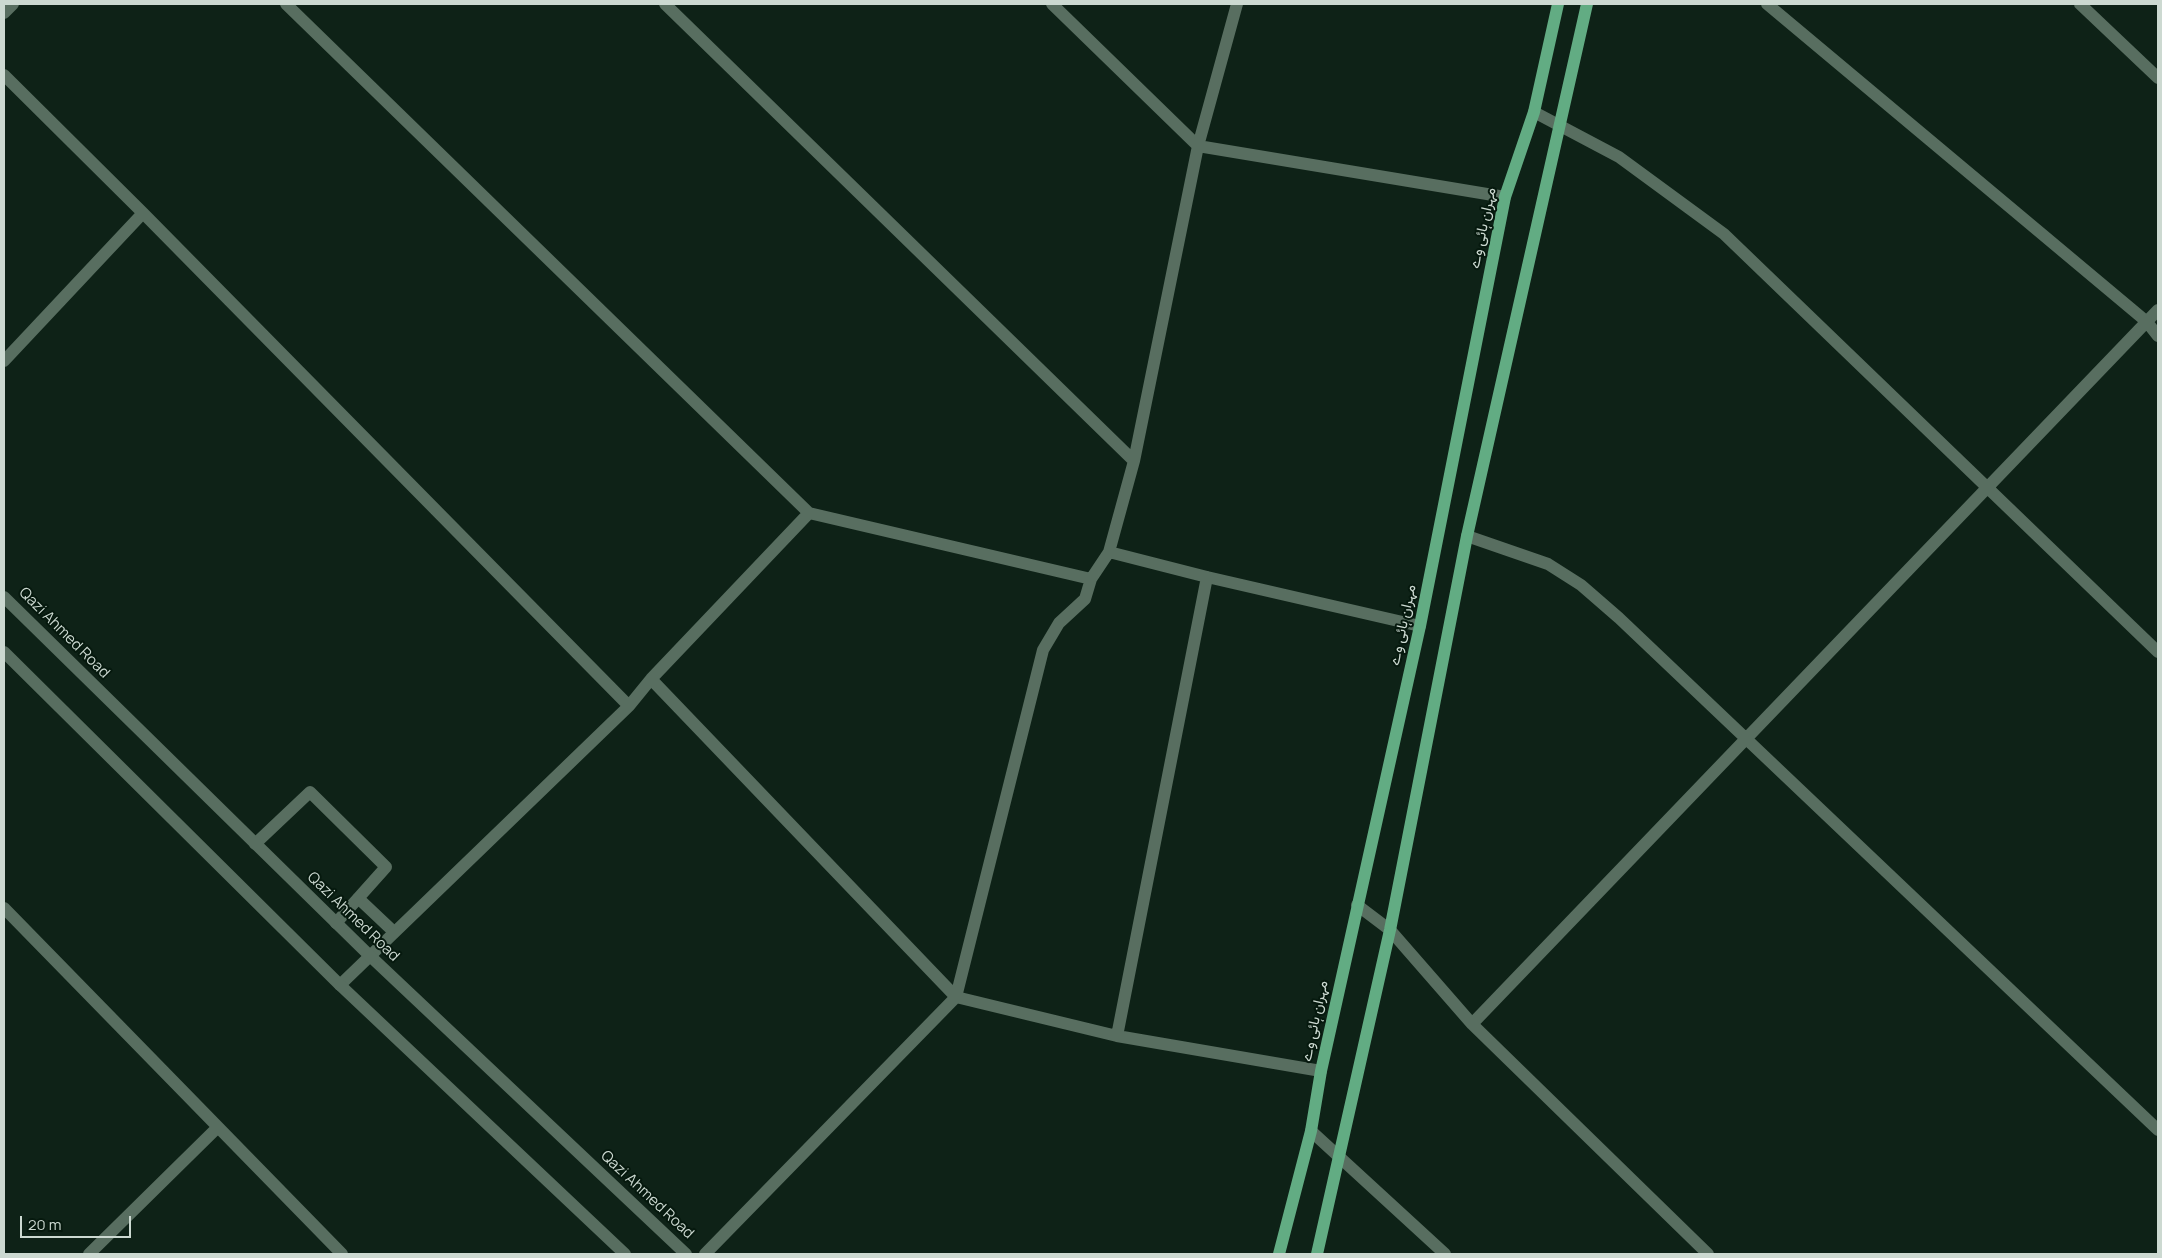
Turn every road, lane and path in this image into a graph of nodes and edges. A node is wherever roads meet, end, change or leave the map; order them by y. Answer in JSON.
{"nodes":[{"id":1,"x":13,"y":4,"type":"edge"},
{"id":2,"x":286,"y":4,"type":"edge"},
{"id":3,"x":666,"y":4,"type":"edge"},
{"id":4,"x":1052,"y":4,"type":"edge"},
{"id":5,"x":1237,"y":4,"type":"edge"},
{"id":6,"x":1558,"y":4,"type":"edge"},
{"id":7,"x":1587,"y":4,"type":"edge"},
{"id":8,"x":1767,"y":4,"type":"edge"},
{"id":9,"x":2080,"y":4,"type":"edge"},
{"id":10,"x":4,"y":13,"type":"edge"},
{"id":11,"x":4,"y":75,"type":"edge"},
{"id":12,"x":2158,"y":78,"type":"edge"},
{"id":13,"x":1534,"y":112,"type":"junction"},
{"id":14,"x":1560,"y":126,"type":"junction"},
{"id":15,"x":1198,"y":146,"type":"junction"},
{"id":16,"x":1505,"y":197,"type":"junction"},
{"id":17,"x":142,"y":212,"type":"junction"},
{"id":18,"x":2158,"y":310,"type":"edge"},
{"id":19,"x":2147,"y":322,"type":"junction"},
{"id":20,"x":2158,"y":336,"type":"edge"},
{"id":21,"x":4,"y":361,"type":"edge"},
{"id":22,"x":1134,"y":461,"type":"junction"},
{"id":23,"x":1987,"y":488,"type":"junction"},
{"id":24,"x":809,"y":513,"type":"junction"},
{"id":25,"x":1467,"y":536,"type":"junction"},
{"id":26,"x":1110,"y":552,"type":"junction"},
{"id":27,"x":1207,"y":577,"type":"junction"},
{"id":28,"x":1091,"y":579,"type":"junction"},
{"id":29,"x":4,"y":597,"type":"edge"},
{"id":30,"x":1420,"y":626,"type":"junction"},
{"id":31,"x":4,"y":652,"type":"edge"},
{"id":32,"x":2158,"y":652,"type":"edge"},
{"id":33,"x":651,"y":679,"type":"junction"},
{"id":34,"x":629,"y":706,"type":"junction"},
{"id":35,"x":1746,"y":739,"type":"junction"},
{"id":36,"x":255,"y":844,"type":"junction"},
{"id":37,"x":358,"y":898,"type":"junction"},
{"id":38,"x":1358,"y":905,"type":"junction"},
{"id":39,"x":4,"y":908,"type":"edge"},
{"id":40,"x":336,"y":923,"type":"junction"},
{"id":41,"x":1390,"y":930,"type":"junction"},
{"id":42,"x":394,"y":932,"type":"junction"},
{"id":43,"x":369,"y":955,"type":"junction"},
{"id":44,"x":340,"y":984,"type":"junction"},
{"id":45,"x":956,"y":997,"type":"junction"},
{"id":46,"x":1472,"y":1024,"type":"junction"},
{"id":47,"x":1117,"y":1036,"type":"junction"},
{"id":48,"x":1321,"y":1071,"type":"junction"},
{"id":49,"x":218,"y":1127,"type":"junction"},
{"id":50,"x":2158,"y":1130,"type":"edge"},
{"id":51,"x":1310,"y":1131,"type":"junction"},
{"id":52,"x":1340,"y":1156,"type":"junction"},
{"id":53,"x":89,"y":1254,"type":"edge"},
{"id":54,"x":342,"y":1254,"type":"edge"},
{"id":55,"x":625,"y":1254,"type":"edge"},
{"id":56,"x":686,"y":1254,"type":"edge"},
{"id":57,"x":704,"y":1254,"type":"edge"},
{"id":58,"x":1279,"y":1254,"type":"edge"},
{"id":59,"x":1317,"y":1254,"type":"edge"},
{"id":60,"x":1445,"y":1254,"type":"edge"},
{"id":61,"x":1708,"y":1254,"type":"edge"}],
"edges":[{"from":1,"to":10,"type":"street"},
{"from":2,"to":24,"type":"street"},
{"from":3,"to":22,"type":"street"},
{"from":4,"to":15,"type":"street"},
{"from":5,"to":15,"type":"street"},
{"from":6,"to":13,"type":"main road","name":"مہران ہائی وے"},
{"from":7,"to":14,"type":"main road"},
{"from":8,"to":19,"type":"street"},
{"from":9,"to":12,"type":"street"},
{"from":11,"to":17,"type":"street"},
{"from":13,"to":14,"type":"street"},
{"from":13,"to":16,"type":"main road","name":"مہران ہائی وے"},
{"from":14,"to":23,"type":"street"},
{"from":14,"to":25,"type":"main road"},
{"from":15,"to":16,"type":"street"},
{"from":15,"to":22,"type":"street"},
{"from":16,"to":30,"type":"main road","name":"مہران ہائی وے"},
{"from":17,"to":21,"type":"street"},
{"from":17,"to":34,"type":"street"},
{"from":18,"to":19,"type":"street"},
{"from":19,"to":20,"type":"street"},
{"from":19,"to":23,"type":"street"},
{"from":22,"to":26,"type":"street"},
{"from":23,"to":32,"type":"street"},
{"from":23,"to":35,"type":"street"},
{"from":24,"to":28,"type":"street"},
{"from":24,"to":33,"type":"street"},
{"from":25,"to":35,"type":"street"},
{"from":25,"to":41,"type":"main road"},
{"from":26,"to":27,"type":"street"},
{"from":26,"to":28,"type":"street"},
{"from":27,"to":30,"type":"street"},
{"from":27,"to":47,"type":"street"},
{"from":28,"to":45,"type":"street"},
{"from":29,"to":36,"type":"street","name":"Qazi Ahmed Road"},
{"from":30,"to":38,"type":"main road","name":"مہران ہائی وے"},
{"from":31,"to":44,"type":"street"},
{"from":33,"to":34,"type":"street"},
{"from":33,"to":45,"type":"street"},
{"from":34,"to":42,"type":"street"},
{"from":35,"to":46,"type":"street"},
{"from":35,"to":50,"type":"street"},
{"from":36,"to":37,"type":"street"},
{"from":36,"to":40,"type":"street","name":"Qazi Ahmed Road"},
{"from":37,"to":40,"type":"street"},
{"from":37,"to":42,"type":"street"},
{"from":38,"to":41,"type":"street"},
{"from":38,"to":48,"type":"main road","name":"مہران ہائی وے"},
{"from":39,"to":49,"type":"street"},
{"from":40,"to":43,"type":"street","name":"Qazi Ahmed Road"},
{"from":41,"to":46,"type":"street"},
{"from":41,"to":52,"type":"main road"},
{"from":42,"to":43,"type":"street"},
{"from":43,"to":44,"type":"street"},
{"from":43,"to":56,"type":"street","name":"Qazi Ahmed Road"},
{"from":44,"to":55,"type":"street"},
{"from":45,"to":47,"type":"street"},
{"from":45,"to":57,"type":"street"},
{"from":46,"to":61,"type":"street"},
{"from":47,"to":48,"type":"street"},
{"from":48,"to":51,"type":"main road","name":"مہران ہائی وے"},
{"from":49,"to":53,"type":"street"},
{"from":49,"to":54,"type":"street"},
{"from":51,"to":52,"type":"street"},
{"from":51,"to":58,"type":"main road","name":"مہران ہائی وے"},
{"from":52,"to":59,"type":"main road"},
{"from":52,"to":60,"type":"street"}]}
